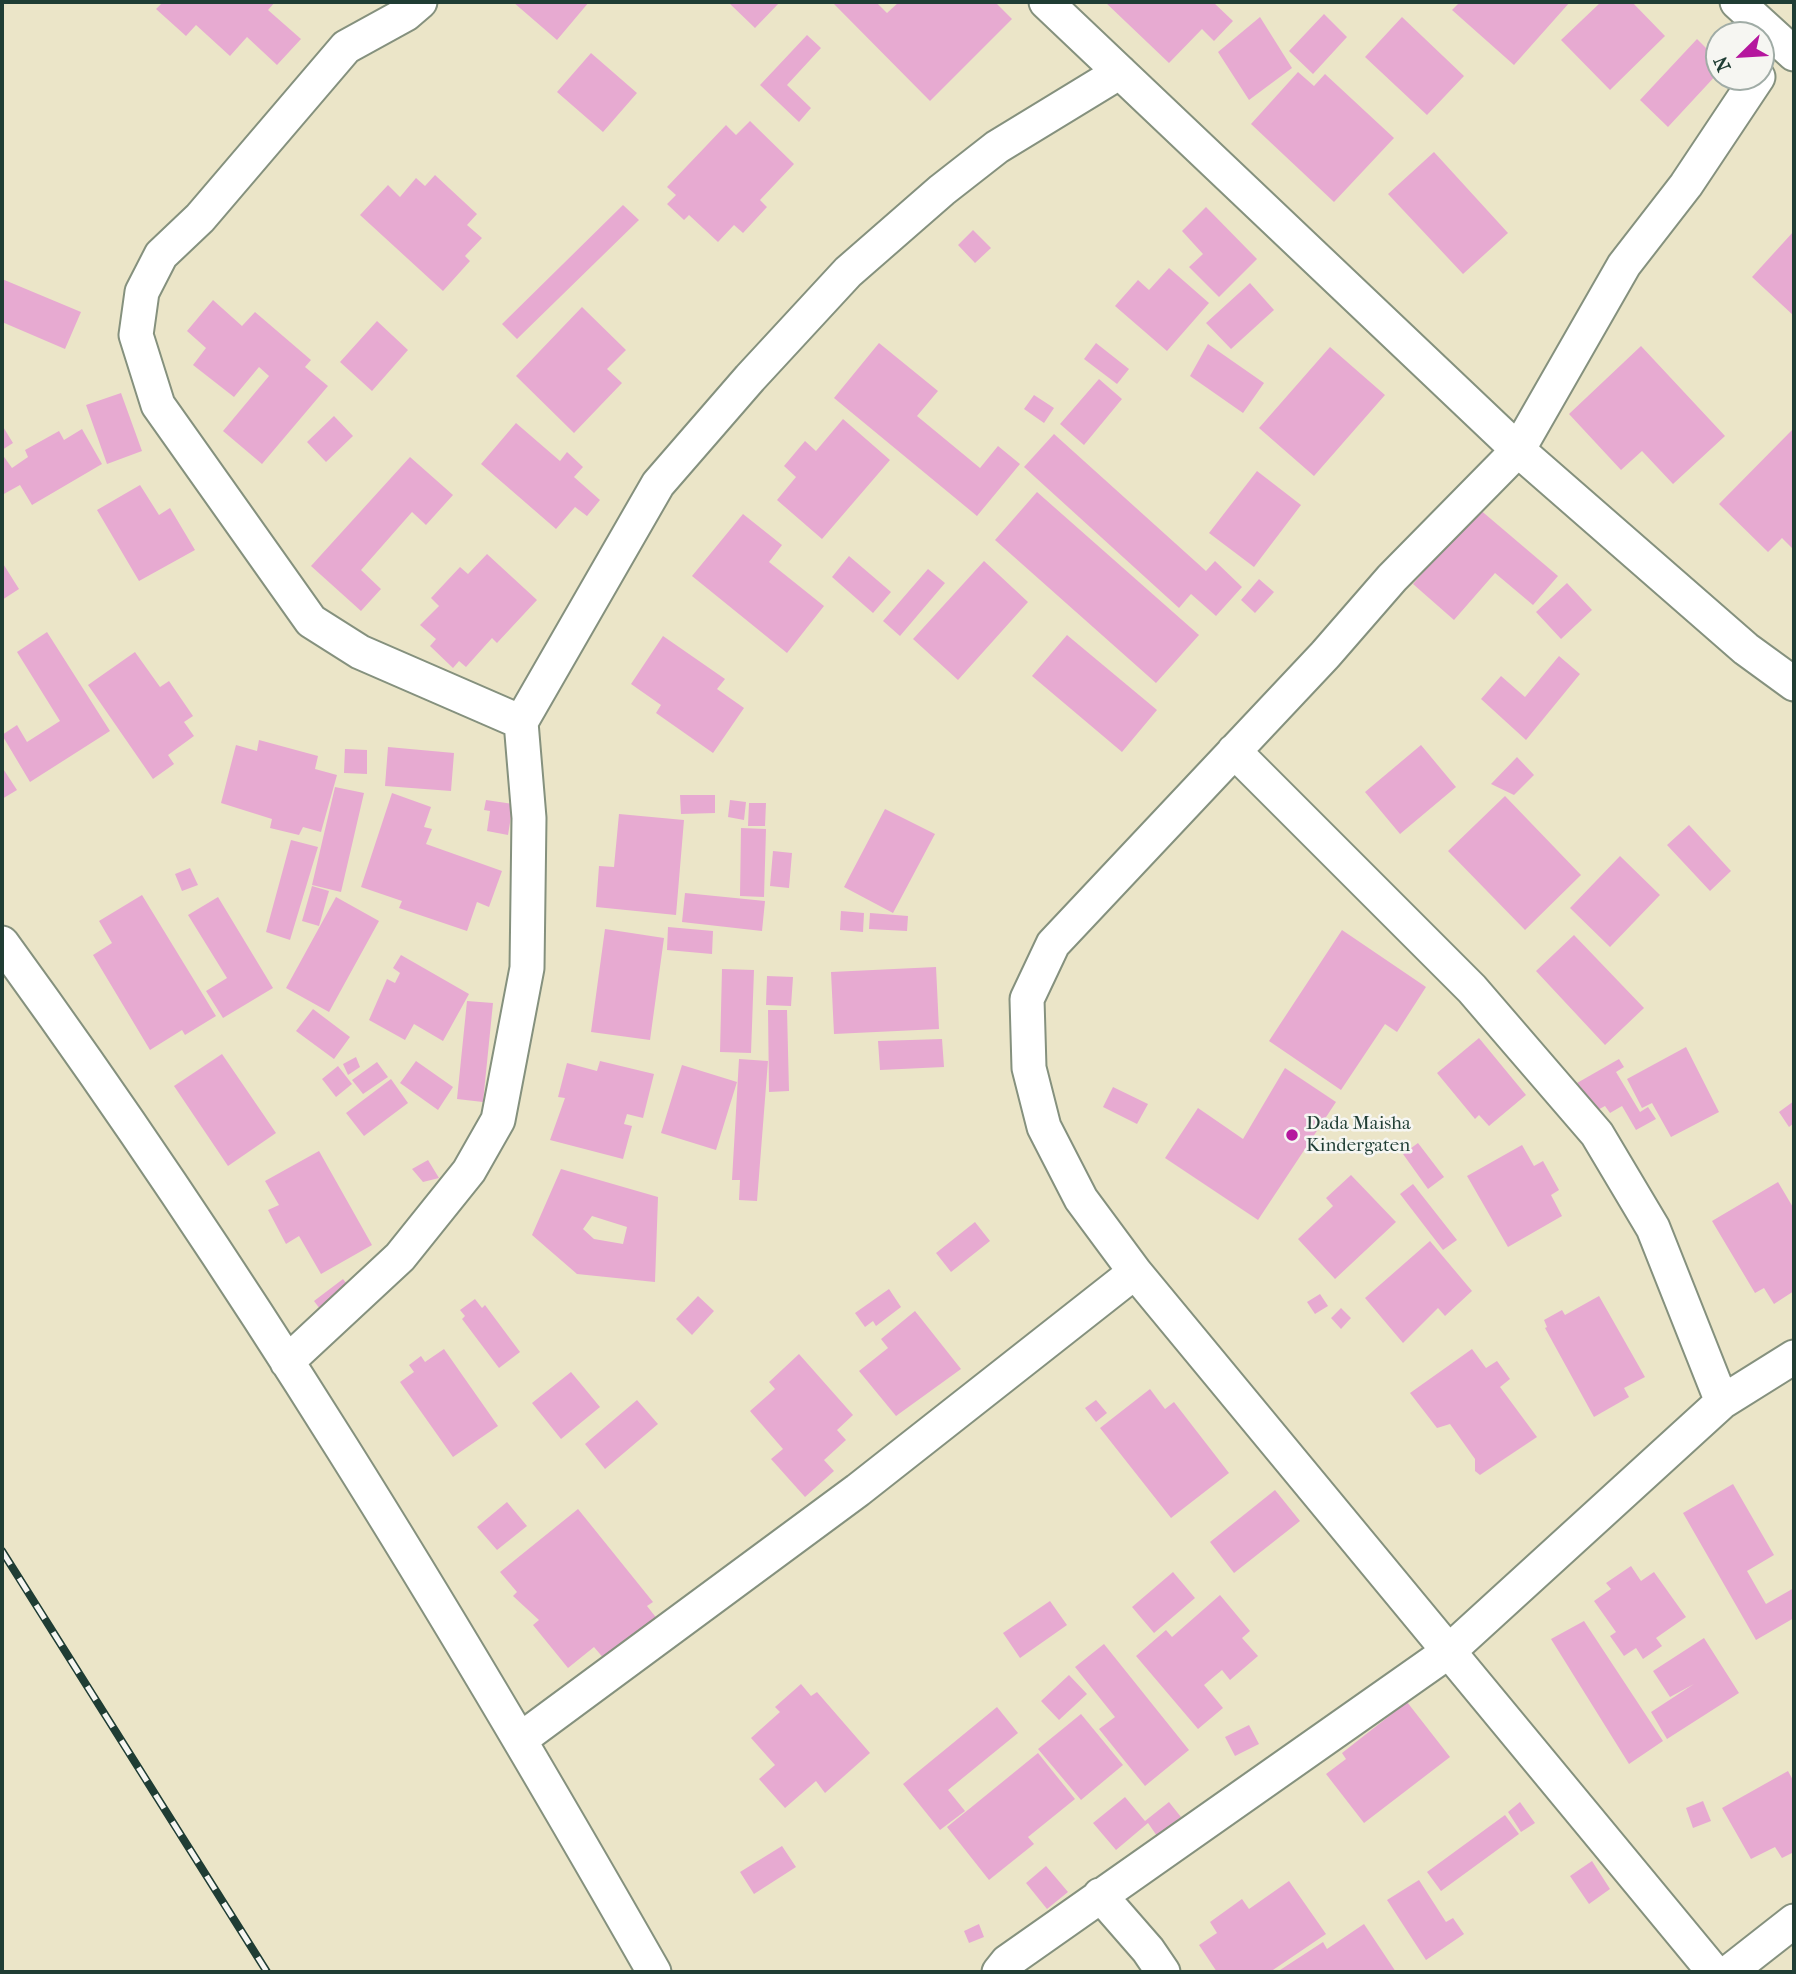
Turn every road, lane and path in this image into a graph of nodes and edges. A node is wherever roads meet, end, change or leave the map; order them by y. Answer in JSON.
{"nodes":[{"id":1,"x":1046,"y":2,"type":"edge"},
{"id":2,"x":1737,"y":2,"type":"edge"},
{"id":3,"x":406,"y":6,"type":"edge"},
{"id":4,"x":1788,"y":49,"type":"edge"},
{"id":5,"x":1775,"y":61,"type":"edge"},
{"id":6,"x":1120,"y":72,"type":"junction"},
{"id":7,"x":1749,"y":91,"type":"edge"},
{"id":8,"x":1518,"y":450,"type":"junction"},
{"id":9,"x":1794,"y":684,"type":"edge"},
{"id":10,"x":521,"y":722,"type":"junction"},
{"id":11,"x":1234,"y":751,"type":"junction"},
{"id":12,"x":2,"y":943,"type":"edge"},
{"id":13,"x":1135,"y":1272,"type":"junction"},
{"id":14,"x":1794,"y":1357,"type":"edge"},
{"id":15,"x":287,"y":1362,"type":"junction"},
{"id":16,"x":1722,"y":1402,"type":"junction"},
{"id":17,"x":1448,"y":1652,"type":"junction"},
{"id":18,"x":521,"y":1739,"type":"junction"},
{"id":19,"x":1100,"y":1895,"type":"junction"},
{"id":20,"x":1794,"y":1921,"type":"edge"},
{"id":21,"x":653,"y":1972,"type":"edge"},
{"id":22,"x":999,"y":1972,"type":"edge"},
{"id":23,"x":1163,"y":1972,"type":"edge"},
{"id":24,"x":1714,"y":1972,"type":"edge"},
{"id":25,"x":1729,"y":1972,"type":"edge"}],
"edges":[{"from":1,"to":6,"type":"street"},
{"from":2,"to":4,"type":"street"},
{"from":3,"to":10,"type":"street"},
{"from":4,"to":5,"type":"street"},
{"from":6,"to":8,"type":"street"},
{"from":6,"to":10,"type":"street"},
{"from":7,"to":8,"type":"street"},
{"from":8,"to":9,"type":"street"},
{"from":8,"to":11,"type":"street"},
{"from":10,"to":15,"type":"street"},
{"from":11,"to":13,"type":"street"},
{"from":11,"to":16,"type":"street"},
{"from":12,"to":15,"type":"street"},
{"from":13,"to":17,"type":"street"},
{"from":13,"to":18,"type":"street"},
{"from":14,"to":16,"type":"street"},
{"from":15,"to":18,"type":"street"},
{"from":16,"to":17,"type":"street"},
{"from":17,"to":19,"type":"street"},
{"from":17,"to":24,"type":"street"},
{"from":18,"to":21,"type":"street"},
{"from":19,"to":22,"type":"street"},
{"from":19,"to":23,"type":"street"},
{"from":20,"to":25,"type":"street"}]}
